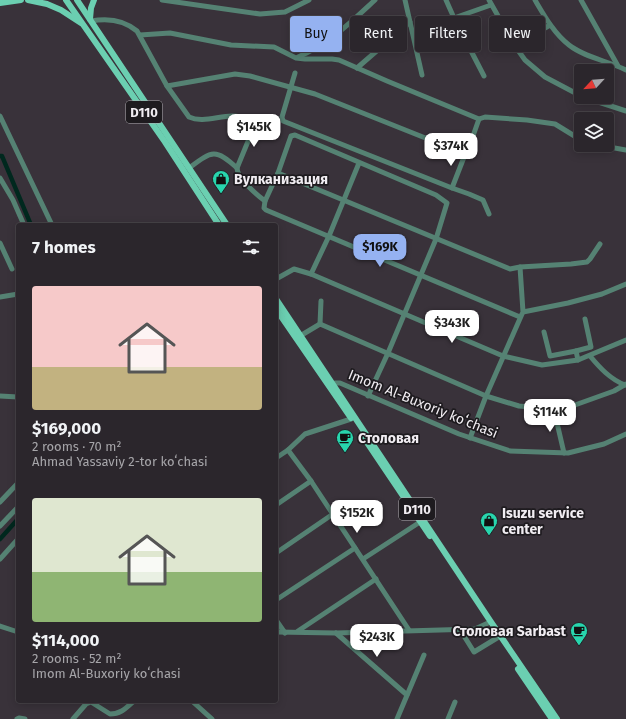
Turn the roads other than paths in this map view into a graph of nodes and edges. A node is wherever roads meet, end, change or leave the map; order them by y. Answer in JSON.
{"nodes":[{"id":1,"x":21,"y":0,"type":"edge"},
{"id":2,"x":28,"y":0,"type":"edge"},
{"id":3,"x":66,"y":0,"type":"edge"},
{"id":4,"x":77,"y":0,"type":"edge"},
{"id":5,"x":94,"y":0,"type":"edge"},
{"id":6,"x":162,"y":0,"type":"edge"},
{"id":7,"x":309,"y":0,"type":"edge"},
{"id":8,"x":374,"y":0,"type":"edge"},
{"id":9,"x":405,"y":0,"type":"edge"},
{"id":10,"x":446,"y":0,"type":"edge"},
{"id":11,"x":536,"y":0,"type":"edge"},
{"id":12,"x":581,"y":0,"type":"edge"},
{"id":13,"x":490,"y":2,"type":"edge"},
{"id":14,"x":0,"y":3,"type":"edge"},
{"id":15,"x":453,"y":16,"type":"edge"},
{"id":16,"x":458,"y":16,"type":"edge"},
{"id":17,"x":498,"y":16,"type":"edge"},
{"id":18,"x":90,"y":20,"type":"junction"},
{"id":19,"x":410,"y":22,"type":"junction"},
{"id":20,"x":84,"y":25,"type":"junction"},
{"id":21,"x":550,"y":26,"type":"junction"},
{"id":22,"x":545,"y":29,"type":"edge"},
{"id":23,"x":140,"y":35,"type":"junction"},
{"id":24,"x":472,"y":52,"type":"edge"},
{"id":25,"x":519,"y":52,"type":"edge"},
{"id":26,"x":296,"y":58,"type":"junction"},
{"id":27,"x":618,"y":66,"type":"junction"},
{"id":28,"x":358,"y":68,"type":"junction"},
{"id":29,"x":626,"y":70,"type":"edge"},
{"id":30,"x":295,"y":73,"type":"dead end"},
{"id":31,"x":422,"y":75,"type":"dead end"},
{"id":32,"x":484,"y":76,"type":"dead end"},
{"id":33,"x":167,"y":86,"type":"junction"},
{"id":34,"x":290,"y":88,"type":"junction"},
{"id":35,"x":574,"y":92,"type":"edge"},
{"id":36,"x":605,"y":104,"type":"edge"},
{"id":37,"x":626,"y":111,"type":"edge"},
{"id":38,"x":0,"y":116,"type":"edge"},
{"id":39,"x":479,"y":119,"type":"junction"},
{"id":40,"x":574,"y":136,"type":"edge"},
{"id":41,"x":167,"y":140,"type":"junction"},
{"id":42,"x":614,"y":148,"type":"edge"},
{"id":43,"x":468,"y":149,"type":"junction"},
{"id":44,"x":626,"y":150,"type":"edge"},
{"id":45,"x":358,"y":162,"type":"junction"},
{"id":46,"x":189,"y":168,"type":"junction"},
{"id":47,"x":237,"y":168,"type":"junction"},
{"id":48,"x":278,"y":173,"type":"junction"},
{"id":49,"x":0,"y":178,"type":"edge"},
{"id":50,"x":452,"y":188,"type":"junction"},
{"id":51,"x":344,"y":199,"type":"junction"},
{"id":52,"x":265,"y":201,"type":"junction"},
{"id":53,"x":490,"y":214,"type":"dead end"},
{"id":54,"x":23,"y":223,"type":"edge"},
{"id":55,"x":51,"y":223,"type":"edge"},
{"id":56,"x":218,"y":223,"type":"edge"},
{"id":57,"x":226,"y":223,"type":"edge"},
{"id":58,"x":329,"y":236,"type":"junction"},
{"id":59,"x":436,"y":239,"type":"junction"},
{"id":60,"x":0,"y":243,"type":"edge"},
{"id":61,"x":600,"y":244,"type":"dead end"},
{"id":62,"x":520,"y":267,"type":"junction"},
{"id":63,"x":12,"y":269,"type":"dead end"},
{"id":64,"x":311,"y":274,"type":"junction"},
{"id":65,"x":420,"y":276,"type":"junction"},
{"id":66,"x":278,"y":278,"type":"edge"},
{"id":67,"x":626,"y":284,"type":"edge"},
{"id":68,"x":16,"y":294,"type":"edge"},
{"id":69,"x":0,"y":297,"type":"edge"},
{"id":70,"x":321,"y":301,"type":"dead end"},
{"id":71,"x":278,"y":302,"type":"edge"},
{"id":72,"x":278,"y":312,"type":"edge"},
{"id":73,"x":523,"y":312,"type":"junction"},
{"id":74,"x":404,"y":314,"type":"junction"},
{"id":75,"x":520,"y":317,"type":"junction"},
{"id":76,"x":585,"y":319,"type":"dead end"},
{"id":77,"x":320,"y":324,"type":"junction"},
{"id":78,"x":544,"y":332,"type":"dead end"},
{"id":79,"x":300,"y":336,"type":"junction"},
{"id":80,"x":626,"y":340,"type":"edge"},
{"id":81,"x":576,"y":351,"type":"junction"},
{"id":82,"x":388,"y":353,"type":"junction"},
{"id":83,"x":503,"y":356,"type":"junction"},
{"id":84,"x":590,"y":356,"type":"junction"},
{"id":85,"x":578,"y":360,"type":"junction"},
{"id":86,"x":625,"y":384,"type":"edge"},
{"id":87,"x":330,"y":385,"type":"junction"},
{"id":88,"x":0,"y":396,"type":"edge"},
{"id":89,"x":368,"y":396,"type":"junction"},
{"id":90,"x":486,"y":396,"type":"junction"},
{"id":91,"x":16,"y":397,"type":"edge"},
{"id":92,"x":554,"y":410,"type":"junction"},
{"id":93,"x":351,"y":419,"type":"junction"},
{"id":94,"x":626,"y":434,"type":"edge"},
{"id":95,"x":470,"y":438,"type":"junction"},
{"id":96,"x":288,"y":450,"type":"junction"},
{"id":97,"x":564,"y":453,"type":"junction"},
{"id":98,"x":278,"y":457,"type":"edge"},
{"id":99,"x":311,"y":481,"type":"junction"},
{"id":100,"x":16,"y":485,"type":"edge"},
{"id":101,"x":0,"y":502,"type":"edge"},
{"id":102,"x":278,"y":504,"type":"edge"},
{"id":103,"x":16,"y":509,"type":"edge"},
{"id":104,"x":333,"y":514,"type":"junction"},
{"id":105,"x":420,"y":522,"type":"junction"},
{"id":106,"x":0,"y":526,"type":"edge"},
{"id":107,"x":16,"y":542,"type":"edge"},
{"id":108,"x":439,"y":547,"type":"junction"},
{"id":109,"x":356,"y":548,"type":"junction"},
{"id":110,"x":278,"y":552,"type":"edge"},
{"id":111,"x":0,"y":559,"type":"edge"},
{"id":112,"x":363,"y":559,"type":"junction"},
{"id":113,"x":376,"y":579,"type":"junction"},
{"id":114,"x":278,"y":599,"type":"edge"},
{"id":115,"x":278,"y":623,"type":"edge"},
{"id":116,"x":488,"y":623,"type":"junction"},
{"id":117,"x":0,"y":626,"type":"edge"},
{"id":118,"x":409,"y":630,"type":"junction"},
{"id":119,"x":16,"y":631,"type":"edge"},
{"id":120,"x":278,"y":632,"type":"edge"},
{"id":121,"x":297,"y":632,"type":"junction"},
{"id":122,"x":285,"y":633,"type":"junction"},
{"id":123,"x":336,"y":633,"type":"junction"},
{"id":124,"x":464,"y":636,"type":"dead end"},
{"id":125,"x":497,"y":638,"type":"junction"},
{"id":126,"x":424,"y":655,"type":"dead end"},
{"id":127,"x":512,"y":655,"type":"junction"},
{"id":128,"x":407,"y":695,"type":"junction"},
{"id":129,"x":455,"y":702,"type":"dead end"},
{"id":130,"x":88,"y":703,"type":"edge"},
{"id":131,"x":94,"y":703,"type":"edge"},
{"id":132,"x":132,"y":703,"type":"edge"},
{"id":133,"x":194,"y":703,"type":"edge"},
{"id":134,"x":17,"y":719,"type":"edge"},
{"id":135,"x":25,"y":719,"type":"edge"},
{"id":136,"x":73,"y":719,"type":"edge"},
{"id":137,"x":212,"y":719,"type":"edge"},
{"id":138,"x":397,"y":719,"type":"edge"},
{"id":139,"x":448,"y":719,"type":"edge"},
{"id":140,"x":552,"y":719,"type":"edge"},
{"id":141,"x":558,"y":719,"type":"edge"}],
"edges":[{"from":1,"to":14,"type":"main road"},
{"from":2,"to":20,"type":"main road"},
{"from":3,"to":20,"type":"main road","number":"D110"},
{"from":4,"to":18,"type":"main road","number":"D110"},
{"from":5,"to":18,"type":"main road"},
{"from":6,"to":7,"type":"street"},
{"from":8,"to":26,"type":"street"},
{"from":9,"to":19,"type":"street"},
{"from":10,"to":15,"type":"street"},
{"from":11,"to":21,"type":"street"},
{"from":12,"to":27,"type":"street"},
{"from":13,"to":16,"type":"street"},
{"from":13,"to":17,"type":"street"},
{"from":18,"to":23,"type":"street"},
{"from":18,"to":41,"type":"main road","number":"D110"},
{"from":19,"to":28,"type":"street"},
{"from":19,"to":31,"type":"street"},
{"from":20,"to":41,"type":"main road","number":"D110"},
{"from":21,"to":22,"type":"street"},
{"from":21,"to":27,"type":"street"},
{"from":23,"to":26,"type":"street"},
{"from":23,"to":33,"type":"street"},
{"from":24,"to":32,"type":"street"},
{"from":25,"to":35,"type":"street"},
{"from":26,"to":28,"type":"street"},
{"from":27,"to":29,"type":"street"},
{"from":28,"to":39,"type":"street"},
{"from":30,"to":34,"type":"street"},
{"from":33,"to":34,"type":"street"},
{"from":33,"to":47,"type":"street"},
{"from":34,"to":43,"type":"street"},
{"from":34,"to":50,"type":"street"},
{"from":36,"to":37,"type":"street"},
{"from":38,"to":55,"type":"street"},
{"from":39,"to":40,"type":"street"},
{"from":39,"to":43,"type":"street"},
{"from":41,"to":46,"type":"main road","number":"D110"},
{"from":41,"to":56,"type":"main road","number":"D110"},
{"from":42,"to":44,"type":"street"},
{"from":43,"to":50,"type":"street"},
{"from":45,"to":48,"type":"street"},
{"from":45,"to":51,"type":"street"},
{"from":45,"to":59,"type":"street"},
{"from":46,"to":47,"type":"street"},
{"from":46,"to":57,"type":"main road","number":"D110"},
{"from":47,"to":52,"type":"street"},
{"from":48,"to":51,"type":"street"},
{"from":48,"to":52,"type":"street"},
{"from":49,"to":54,"type":"street"},
{"from":50,"to":53,"type":"street"},
{"from":51,"to":58,"type":"street"},
{"from":51,"to":59,"type":"street"},
{"from":52,"to":58,"type":"street"},
{"from":58,"to":64,"type":"street"},
{"from":58,"to":65,"type":"street"},
{"from":59,"to":62,"type":"street"},
{"from":59,"to":65,"type":"street"},
{"from":60,"to":63,"type":"street"},
{"from":61,"to":62,"type":"street"},
{"from":62,"to":73,"type":"street"},
{"from":64,"to":66,"type":"street"},
{"from":64,"to":74,"type":"street"},
{"from":65,"to":74,"type":"street"},
{"from":65,"to":75,"type":"street"},
{"from":67,"to":73,"type":"street"},
{"from":68,"to":69,"type":"street"},
{"from":70,"to":77,"type":"street"},
{"from":71,"to":79,"type":"main road","number":"D110"},
{"from":72,"to":87,"type":"main road","number":"D110"},
{"from":73,"to":75,"type":"street"},
{"from":74,"to":82,"type":"street"},
{"from":74,"to":83,"type":"street"},
{"from":75,"to":83,"type":"street"},
{"from":76,"to":81,"type":"street"},
{"from":77,"to":79,"type":"street"},
{"from":77,"to":82,"type":"street"},
{"from":78,"to":81,"type":"street"},
{"from":79,"to":87,"type":"main road","number":"D110"},
{"from":80,"to":84,"type":"street"},
{"from":81,"to":85,"type":"street"},
{"from":82,"to":89,"type":"street"},
{"from":82,"to":90,"type":"street"},
{"from":83,"to":85,"type":"street"},
{"from":83,"to":90,"type":"street"},
{"from":84,"to":85,"type":"street"},
{"from":84,"to":86,"type":"street"},
{"from":86,"to":92,"type":"street"},
{"from":87,"to":89,"type":"street","name":"Imom Al-Buxoriy koʻchasi"},
{"from":87,"to":93,"type":"main road","number":"D110"},
{"from":87,"to":108,"type":"main road","number":"D110"},
{"from":88,"to":91,"type":"street"},
{"from":89,"to":95,"type":"street","name":"Imom Al-Buxoriy koʻchasi"},
{"from":90,"to":92,"type":"street"},
{"from":90,"to":95,"type":"street"},
{"from":92,"to":97,"type":"street"},
{"from":93,"to":96,"type":"street"},
{"from":93,"to":105,"type":"main road","number":"D110"},
{"from":94,"to":97,"type":"street","name":"Imom Al-Buxoriy koʻchasi"},
{"from":95,"to":97,"type":"street","name":"Imom Al-Buxoriy koʻchasi"},
{"from":96,"to":98,"type":"street"},
{"from":96,"to":99,"type":"street"},
{"from":99,"to":102,"type":"street"},
{"from":99,"to":104,"type":"street"},
{"from":100,"to":101,"type":"street"},
{"from":103,"to":106,"type":"street"},
{"from":104,"to":109,"type":"street"},
{"from":104,"to":110,"type":"street"},
{"from":105,"to":108,"type":"main road","number":"D110"},
{"from":105,"to":112,"type":"street"},
{"from":107,"to":111,"type":"street"},
{"from":108,"to":116,"type":"main road","number":"D110"},
{"from":108,"to":127,"type":"main road","number":"D110"},
{"from":109,"to":112,"type":"street"},
{"from":109,"to":114,"type":"street"},
{"from":112,"to":113,"type":"street"},
{"from":113,"to":118,"type":"street"},
{"from":113,"to":121,"type":"street"},
{"from":115,"to":122,"type":"street"},
{"from":116,"to":118,"type":"street"},
{"from":116,"to":125,"type":"main road","number":"D110"},
{"from":117,"to":119,"type":"street"},
{"from":118,"to":123,"type":"street"},
{"from":120,"to":122,"type":"street"},
{"from":121,"to":122,"type":"street"},
{"from":121,"to":123,"type":"street"},
{"from":123,"to":128,"type":"street"},
{"from":124,"to":125,"type":"street"},
{"from":125,"to":127,"type":"main road","number":"D110"},
{"from":126,"to":128,"type":"street"},
{"from":127,"to":140,"type":"main road","number":"D110"},
{"from":127,"to":141,"type":"main road","number":"D110"},
{"from":128,"to":138,"type":"street"},
{"from":129,"to":139,"type":"street"},
{"from":130,"to":136,"type":"street"},
{"from":131,"to":132,"type":"street"},
{"from":133,"to":137,"type":"street"},
{"from":134,"to":135,"type":"street"}]}
